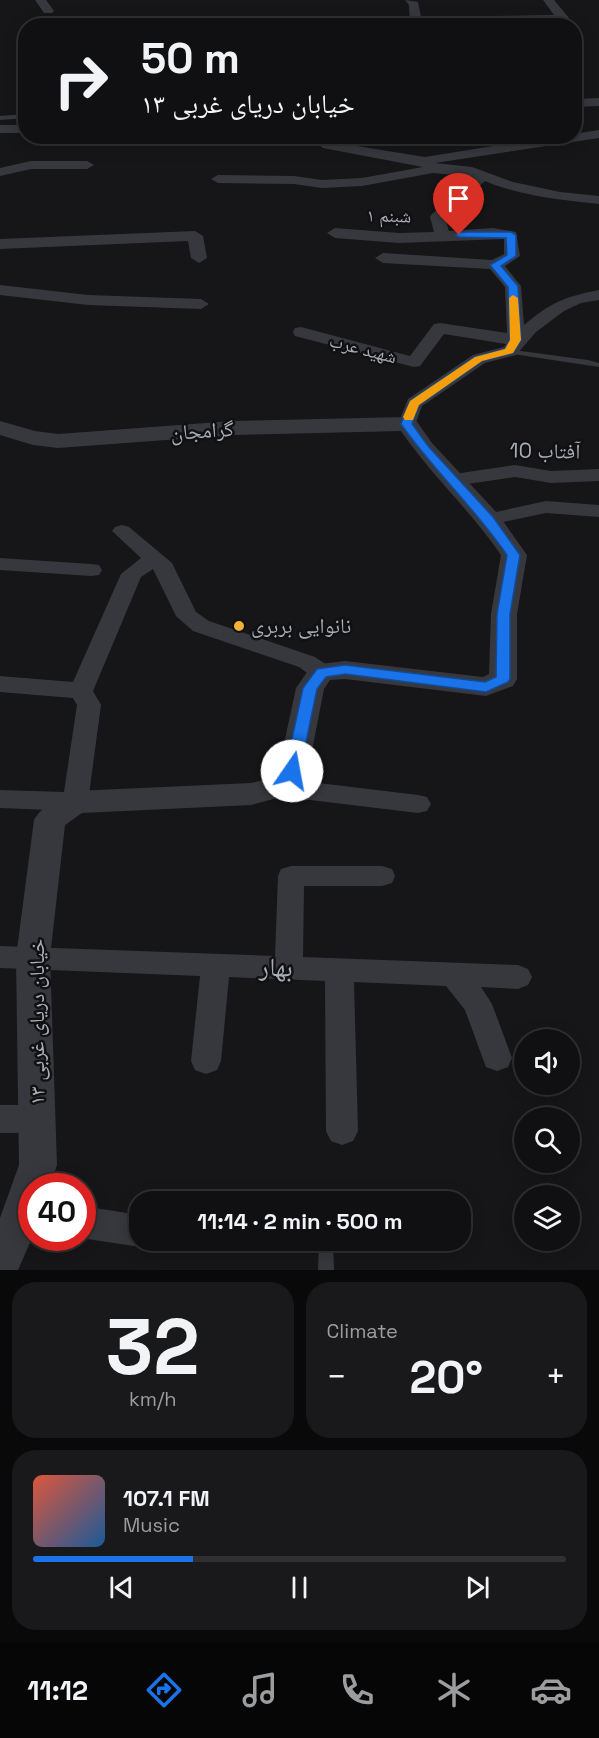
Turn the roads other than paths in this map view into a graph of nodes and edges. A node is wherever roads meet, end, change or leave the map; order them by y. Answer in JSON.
{"nodes":[{"id":1,"x":40,"y":0,"type":"edge"},
{"id":2,"x":410,"y":0,"type":"edge"},
{"id":3,"x":548,"y":0,"type":"edge"},
{"id":4,"x":48,"y":11,"type":"dead end"},
{"id":5,"x":416,"y":18,"type":"edge"},
{"id":6,"x":563,"y":18,"type":"edge"},
{"id":7,"x":599,"y":102,"type":"edge"},
{"id":8,"x":582,"y":103,"type":"edge"},
{"id":9,"x":18,"y":117,"type":"edge"},
{"id":10,"x":0,"y":118,"type":"edge"},
{"id":11,"x":0,"y":129,"type":"edge"},
{"id":12,"x":18,"y":129,"type":"edge"},
{"id":13,"x":599,"y":134,"type":"edge"},
{"id":14,"x":582,"y":137,"type":"edge"},
{"id":15,"x":327,"y":144,"type":"edge"},
{"id":16,"x":544,"y":144,"type":"edge"},
{"id":17,"x":572,"y":144,"type":"edge"},
{"id":18,"x":590,"y":149,"type":"dead end"},
{"id":19,"x":87,"y":165,"type":"dead end"},
{"id":20,"x":429,"y":165,"type":"junction"},
{"id":21,"x":0,"y":172,"type":"edge"},
{"id":22,"x":483,"y":176,"type":"junction"},
{"id":23,"x":218,"y":179,"type":"dead end"},
{"id":24,"x":599,"y":200,"type":"edge"},
{"id":25,"x":335,"y":233,"type":"dead end"},
{"id":26,"x":443,"y":235,"type":"junction"},
{"id":27,"x":0,"y":244,"type":"edge"},
{"id":28,"x":199,"y":258,"type":"dead end"},
{"id":29,"x":383,"y":258,"type":"dead end"},
{"id":30,"x":495,"y":265,"type":"junction"},
{"id":31,"x":0,"y":290,"type":"edge"},
{"id":32,"x":599,"y":295,"type":"edge"},
{"id":33,"x":201,"y":304,"type":"dead end"},
{"id":34,"x":301,"y":332,"type":"dead end"},
{"id":35,"x":513,"y":346,"type":"junction"},
{"id":36,"x":599,"y":364,"type":"edge"},
{"id":37,"x":406,"y":424,"type":"junction"},
{"id":38,"x":0,"y":428,"type":"edge"},
{"id":39,"x":599,"y":475,"type":"edge"},
{"id":40,"x":454,"y":480,"type":"junction"},
{"id":41,"x":599,"y":511,"type":"edge"},
{"id":42,"x":489,"y":519,"type":"junction"},
{"id":43,"x":122,"y":531,"type":"dead end"},
{"id":44,"x":156,"y":562,"type":"junction"},
{"id":45,"x":0,"y":564,"type":"edge"},
{"id":46,"x":91,"y":570,"type":"dead end"},
{"id":47,"x":322,"y":672,"type":"junction"},
{"id":48,"x":0,"y":684,"type":"edge"},
{"id":49,"x":81,"y":691,"type":"junction"},
{"id":50,"x":277,"y":787,"type":"junction"},
{"id":51,"x":0,"y":800,"type":"edge"},
{"id":52,"x":75,"y":802,"type":"junction"},
{"id":53,"x":418,"y":804,"type":"dead end"},
{"id":54,"x":382,"y":876,"type":"dead end"},
{"id":55,"x":0,"y":957,"type":"edge"},
{"id":56,"x":33,"y":957,"type":"junction"},
{"id":57,"x":216,"y":965,"type":"junction"},
{"id":58,"x":289,"y":968,"type":"junction"},
{"id":59,"x":339,"y":970,"type":"junction"},
{"id":60,"x":453,"y":974,"type":"junction"},
{"id":61,"x":518,"y":977,"type":"dead end"},
{"id":62,"x":497,"y":1058,"type":"dead end"},
{"id":63,"x":206,"y":1061,"type":"dead end"},
{"id":64,"x":0,"y":1119,"type":"edge"},
{"id":65,"x":37,"y":1119,"type":"junction"},
{"id":66,"x":342,"y":1131,"type":"dead end"},
{"id":67,"x":36,"y":1173,"type":"edge"},
{"id":68,"x":96,"y":1224,"type":"edge"},
{"id":69,"x":129,"y":1229,"type":"edge"},
{"id":70,"x":18,"y":1230,"type":"edge"},
{"id":71,"x":326,"y":1251,"type":"edge"},
{"id":72,"x":0,"y":1264,"type":"edge"},
{"id":73,"x":326,"y":1270,"type":"edge"}],
"edges":[{"from":1,"to":4,"type":"street"},
{"from":2,"to":5,"type":"street"},
{"from":3,"to":6,"type":"street"},
{"from":7,"to":8,"type":"street"},
{"from":9,"to":10,"type":"lane"},
{"from":11,"to":12,"type":"street"},
{"from":13,"to":14,"type":"street"},
{"from":15,"to":20,"type":"street"},
{"from":16,"to":20,"type":"street"},
{"from":17,"to":18,"type":"street"},
{"from":19,"to":21,"type":"street"},
{"from":20,"to":22,"type":"street"},
{"from":20,"to":23,"type":"street"},
{"from":22,"to":24,"type":"street"},
{"from":22,"to":26,"type":"street"},
{"from":25,"to":26,"type":"street","name":"شبنم ۱"},
{"from":26,"to":30,"type":"street","name":"شبنم ۱"},
{"from":27,"to":28,"type":"street"},
{"from":29,"to":30,"type":"street"},
{"from":30,"to":35,"type":"street"},
{"from":31,"to":33,"type":"street"},
{"from":32,"to":35,"type":"street"},
{"from":34,"to":35,"type":"street","name":"شهید عرب"},
{"from":35,"to":36,"type":"lane"},
{"from":35,"to":37,"type":"street"},
{"from":37,"to":38,"type":"street","name":"گرامجان"},
{"from":37,"to":40,"type":"street"},
{"from":39,"to":40,"type":"street","name":"آفتاب 10"},
{"from":40,"to":42,"type":"street"},
{"from":41,"to":42,"type":"street"},
{"from":42,"to":47,"type":"street"},
{"from":43,"to":44,"type":"street"},
{"from":44,"to":47,"type":"street"},
{"from":44,"to":49,"type":"street"},
{"from":45,"to":46,"type":"street"},
{"from":47,"to":50,"type":"street"},
{"from":48,"to":49,"type":"street"},
{"from":49,"to":52,"type":"street"},
{"from":50,"to":52,"type":"street"},
{"from":50,"to":53,"type":"street"},
{"from":51,"to":52,"type":"street"},
{"from":52,"to":56,"type":"street","name":"خیابان دریای غربی ۱۳"},
{"from":54,"to":58,"type":"street"},
{"from":55,"to":56,"type":"street","name":"بهار"},
{"from":56,"to":57,"type":"street","name":"بهار"},
{"from":56,"to":65,"type":"street","name":"خیابان دریای غربی ۱۳"},
{"from":57,"to":58,"type":"street","name":"بهار"},
{"from":57,"to":63,"type":"street"},
{"from":58,"to":59,"type":"street","name":"بهار"},
{"from":59,"to":60,"type":"street","name":"بهار"},
{"from":59,"to":66,"type":"street"},
{"from":60,"to":61,"type":"street","name":"بهار"},
{"from":60,"to":62,"type":"street"},
{"from":64,"to":65,"type":"street"},
{"from":65,"to":67,"type":"street","name":"خیابان دریای غربی ۱۳"},
{"from":68,"to":69,"type":"street"},
{"from":70,"to":72,"type":"street","name":"خیابان دریای غربی ۱۳"},
{"from":71,"to":73,"type":"lane"}]}
